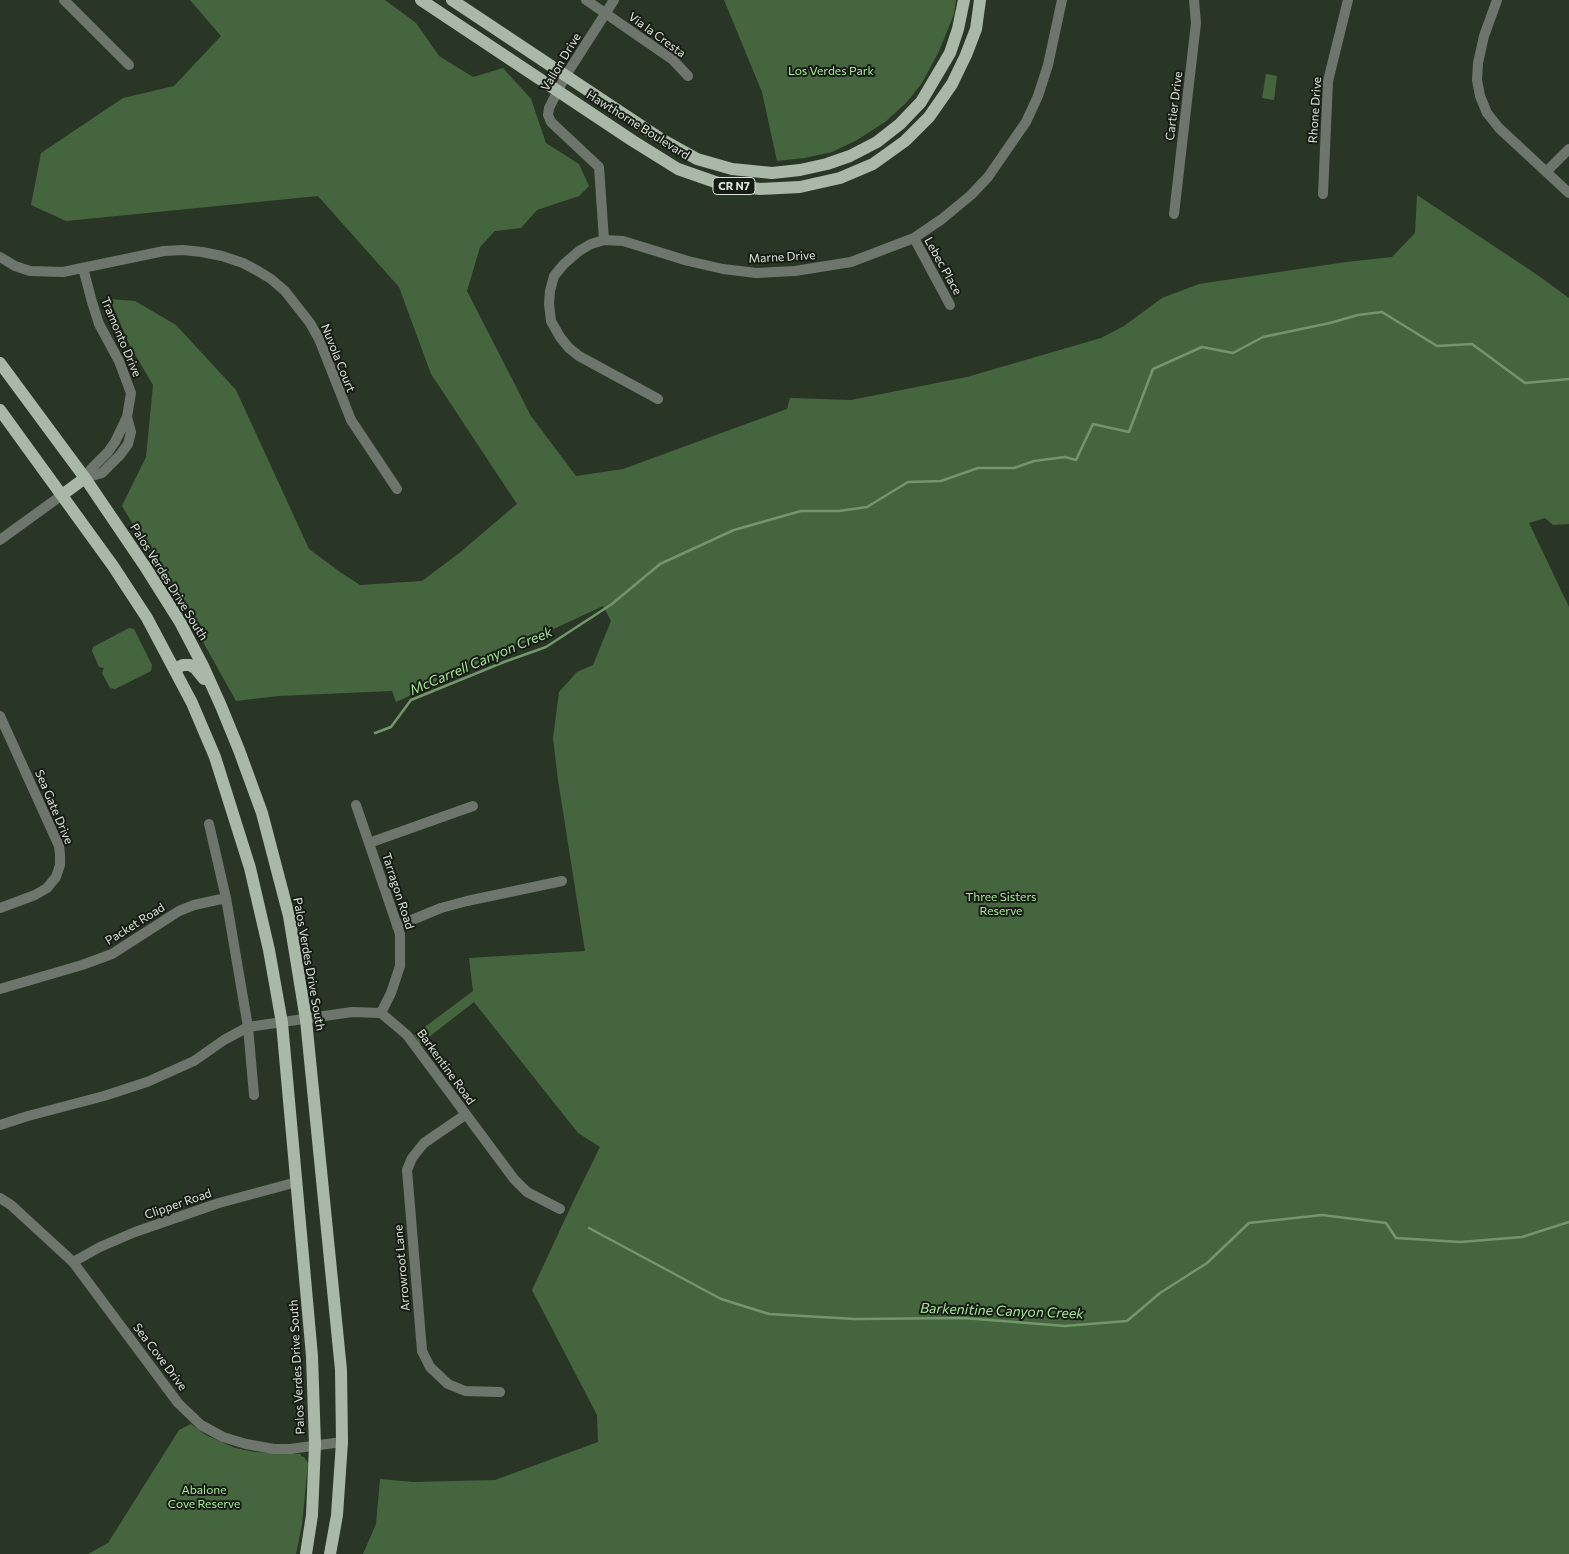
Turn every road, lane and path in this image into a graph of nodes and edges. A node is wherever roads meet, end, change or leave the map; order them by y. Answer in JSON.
{"nodes":[{"id":1,"x":64,"y":0,"type":"edge"},
{"id":2,"x":421,"y":0,"type":"edge"},
{"id":3,"x":452,"y":0,"type":"edge"},
{"id":4,"x":586,"y":0,"type":"edge"},
{"id":5,"x":614,"y":0,"type":"edge"},
{"id":6,"x":964,"y":0,"type":"edge"},
{"id":7,"x":980,"y":0,"type":"edge"},
{"id":8,"x":1062,"y":0,"type":"edge"},
{"id":9,"x":1194,"y":0,"type":"edge"},
{"id":10,"x":1348,"y":0,"type":"edge"},
{"id":11,"x":1496,"y":0,"type":"edge"},
{"id":12,"x":605,"y":13,"type":"junction"},
{"id":13,"x":129,"y":65,"type":"dead end"},
{"id":14,"x":940,"y":70,"type":"junction"},
{"id":15,"x":566,"y":75,"type":"junction"},
{"id":16,"x":688,"y":76,"type":"dead end"},
{"id":17,"x":558,"y":90,"type":"junction"},
{"id":18,"x":919,"y":127,"type":"junction"},
{"id":19,"x":1569,"y":149,"type":"edge"},
{"id":20,"x":1546,"y":172,"type":"junction"},
{"id":21,"x":1569,"y":193,"type":"edge"},
{"id":22,"x":1323,"y":194,"type":"dead end"},
{"id":23,"x":1174,"y":214,"type":"dead end"},
{"id":24,"x":914,"y":238,"type":"junction"},
{"id":25,"x":604,"y":240,"type":"junction"},
{"id":26,"x":0,"y":257,"type":"edge"},
{"id":27,"x":83,"y":268,"type":"junction"},
{"id":28,"x":950,"y":305,"type":"dead end"},
{"id":29,"x":0,"y":363,"type":"edge"},
{"id":30,"x":658,"y":399,"type":"dead end"},
{"id":31,"x":0,"y":410,"type":"edge"},
{"id":32,"x":85,"y":478,"type":"junction"},
{"id":33,"x":397,"y":489,"type":"dead end"},
{"id":34,"x":62,"y":495,"type":"junction"},
{"id":35,"x":0,"y":540,"type":"edge"},
{"id":36,"x":174,"y":670,"type":"junction"},
{"id":37,"x":0,"y":716,"type":"edge"},
{"id":38,"x":226,"y":718,"type":"junction"},
{"id":39,"x":356,"y":805,"type":"dead end"},
{"id":40,"x":473,"y":806,"type":"dead end"},
{"id":41,"x":209,"y":824,"type":"dead end"},
{"id":42,"x":369,"y":843,"type":"junction"},
{"id":43,"x":562,"y":880,"type":"dead end"},
{"id":44,"x":226,"y":898,"type":"junction"},
{"id":45,"x":0,"y":908,"type":"edge"},
{"id":46,"x":398,"y":926,"type":"junction"},
{"id":47,"x":0,"y":989,"type":"edge"},
{"id":48,"x":381,"y":1013,"type":"junction"},
{"id":49,"x":306,"y":1020,"type":"junction"},
{"id":50,"x":282,"y":1023,"type":"junction"},
{"id":51,"x":248,"y":1027,"type":"junction"},
{"id":52,"x":254,"y":1095,"type":"dead end"},
{"id":53,"x":465,"y":1115,"type":"junction"},
{"id":54,"x":0,"y":1126,"type":"edge"},
{"id":55,"x":297,"y":1182,"type":"junction"},
{"id":56,"x":0,"y":1198,"type":"edge"},
{"id":57,"x":560,"y":1208,"type":"dead end"},
{"id":58,"x":73,"y":1262,"type":"junction"},
{"id":59,"x":500,"y":1392,"type":"dead end"},
{"id":60,"x":342,"y":1442,"type":"junction"},
{"id":61,"x":315,"y":1445,"type":"junction"},
{"id":62,"x":306,"y":1554,"type":"edge"},
{"id":63,"x":330,"y":1554,"type":"edge"}],
"edges":[{"from":1,"to":13,"type":"street"},
{"from":2,"to":17,"type":"main road","name":"Hawthorne Boulevard","number":"CR N7"},
{"from":3,"to":15,"type":"main road","name":"Hawthorne Boulevard","number":"CR N7"},
{"from":4,"to":12,"type":"street","name":"Via la Cresta"},
{"from":5,"to":12,"type":"street","name":"Vallon Drive"},
{"from":6,"to":14,"type":"main road","name":"Hawthorne Boulevard","number":"CR N7"},
{"from":7,"to":18,"type":"main road","name":"Hawthorne Boulevard","number":"CR N7"},
{"from":8,"to":24,"type":"street","name":"Marne Drive"},
{"from":9,"to":23,"type":"street","name":"Cartier Drive"},
{"from":10,"to":22,"type":"street","name":"Rhone Drive"},
{"from":11,"to":20,"type":"street"},
{"from":12,"to":15,"type":"street","name":"Vallon Drive"},
{"from":12,"to":16,"type":"street","name":"Via la Cresta"},
{"from":14,"to":15,"type":"main road","name":"Hawthorne Boulevard","number":"CR N7"},
{"from":14,"to":18,"type":"main road"},
{"from":15,"to":17,"type":"street","name":"Vallon Drive"},
{"from":17,"to":18,"type":"main road","name":"Hawthorne Boulevard","number":"CR N7"},
{"from":17,"to":25,"type":"street","name":"Vallon Drive"},
{"from":19,"to":20,"type":"street"},
{"from":20,"to":21,"type":"street"},
{"from":24,"to":25,"type":"street","name":"Marne Drive"},
{"from":24,"to":28,"type":"street","name":"Lebec Place"},
{"from":25,"to":30,"type":"street"},
{"from":26,"to":27,"type":"street","name":"Nuvola Court"},
{"from":27,"to":32,"type":"street","name":"Tramonto Drive"},
{"from":27,"to":33,"type":"street","name":"Nuvola Court"},
{"from":29,"to":32,"type":"main road","name":"Palos Verdes Drive South"},
{"from":31,"to":34,"type":"main road","name":"Palos Verdes Drive South"},
{"from":32,"to":34,"type":"main road"},
{"from":32,"to":38,"type":"main road","name":"Palos Verdes Drive South"},
{"from":34,"to":35,"type":"street"},
{"from":34,"to":36,"type":"main road","name":"Palos Verdes Drive South"},
{"from":36,"to":38,"type":"main road"},
{"from":36,"to":50,"type":"main road","name":"Palos Verdes Drive South"},
{"from":37,"to":45,"type":"street","name":"Sea Gate Drive"},
{"from":38,"to":49,"type":"main road","name":"Palos Verdes Drive South"},
{"from":39,"to":42,"type":"street","name":"Tarragon Road"},
{"from":40,"to":42,"type":"street"},
{"from":41,"to":44,"type":"street"},
{"from":42,"to":46,"type":"street","name":"Tarragon Road"},
{"from":43,"to":46,"type":"street"},
{"from":44,"to":47,"type":"street","name":"Packet Road"},
{"from":44,"to":51,"type":"street"},
{"from":46,"to":48,"type":"street","name":"Tarragon Road"},
{"from":48,"to":49,"type":"street"},
{"from":48,"to":53,"type":"street","name":"Barkentine Road"},
{"from":49,"to":50,"type":"street"},
{"from":49,"to":60,"type":"main road","name":"Palos Verdes Drive South"},
{"from":50,"to":51,"type":"street"},
{"from":50,"to":55,"type":"main road","name":"Palos Verdes Drive South"},
{"from":51,"to":52,"type":"street"},
{"from":51,"to":54,"type":"street"},
{"from":53,"to":57,"type":"street","name":"Barkentine Road"},
{"from":53,"to":59,"type":"street","name":"Arrowroot Lane"},
{"from":55,"to":58,"type":"street","name":"Clipper Road"},
{"from":55,"to":61,"type":"main road","name":"Palos Verdes Drive South"},
{"from":56,"to":58,"type":"street","name":"Sea Cove Drive"},
{"from":58,"to":61,"type":"street","name":"Sea Cove Drive"},
{"from":60,"to":61,"type":"street","name":"Sea Cove Drive"},
{"from":60,"to":63,"type":"main road","name":"Palos Verdes Drive South"},
{"from":61,"to":62,"type":"main road","name":"Palos Verdes Drive South"}]}
